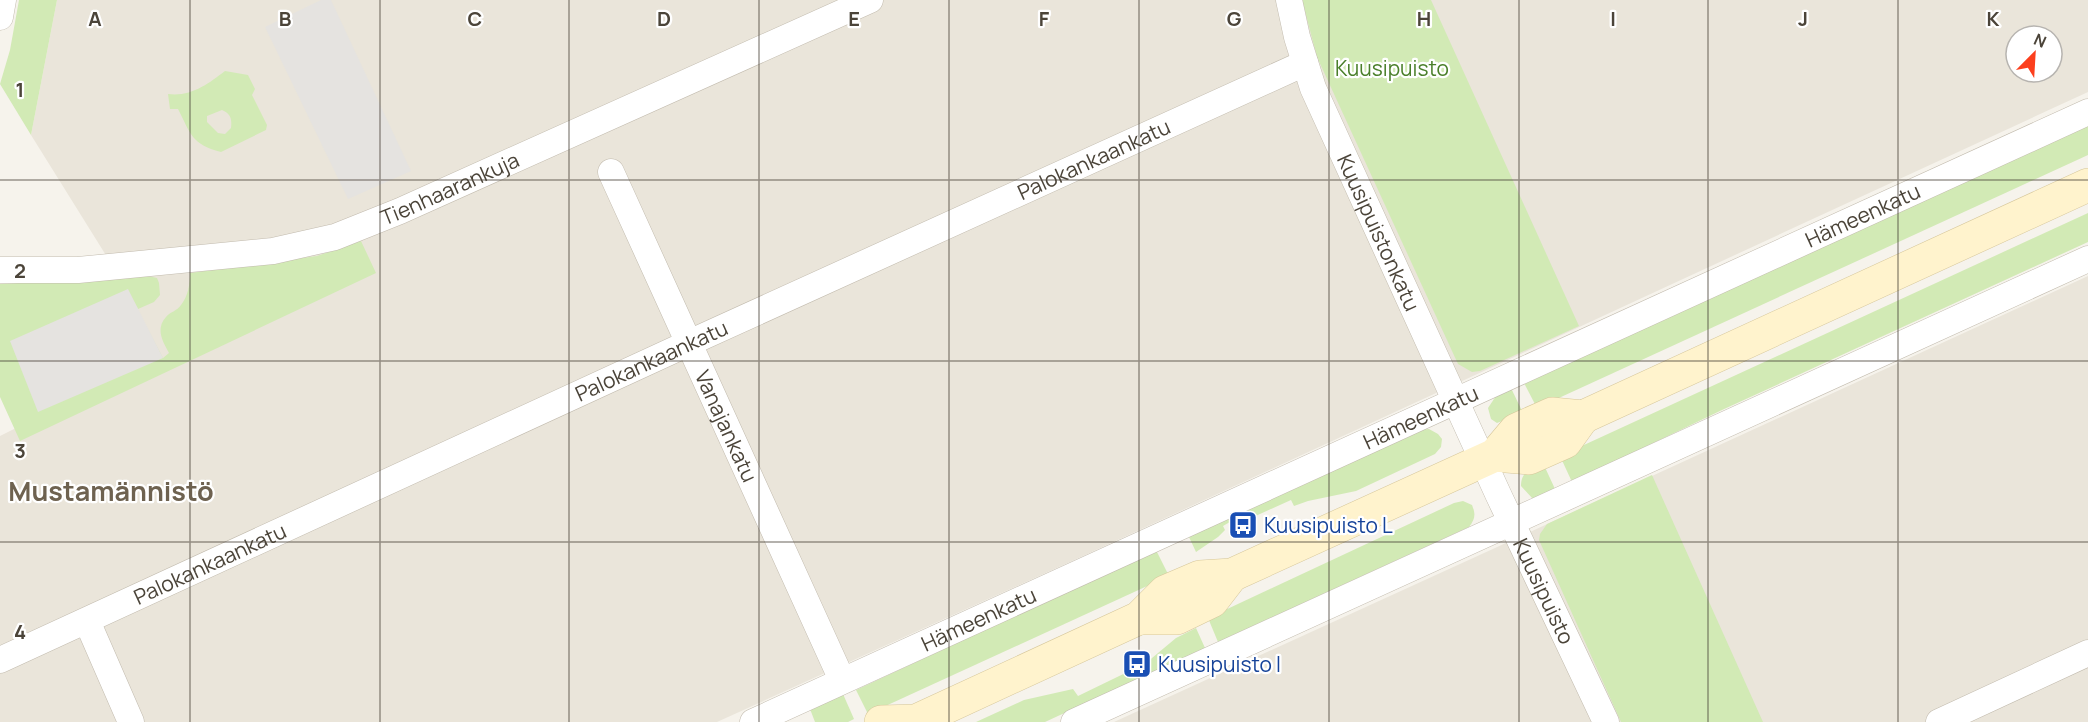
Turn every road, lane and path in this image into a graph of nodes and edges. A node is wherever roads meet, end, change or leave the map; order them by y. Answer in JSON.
{"nodes":[{"id":1,"x":3,"y":0,"type":"edge"},
{"id":2,"x":870,"y":0,"type":"edge"},
{"id":3,"x":1289,"y":0,"type":"edge"},
{"id":4,"x":0,"y":17,"type":"edge"},
{"id":5,"x":1305,"y":63,"type":"junction"},
{"id":6,"x":2088,"y":112,"type":"edge"},
{"id":7,"x":611,"y":172,"type":"dead end"},
{"id":8,"x":2088,"y":185,"type":"edge"},
{"id":9,"x":2088,"y":259,"type":"edge"},
{"id":10,"x":0,"y":270,"type":"edge"},
{"id":11,"x":688,"y":343,"type":"junction"},
{"id":12,"x":1456,"y":400,"type":"junction"},
{"id":13,"x":1489,"y":458,"type":"junction"},
{"id":14,"x":1513,"y":523,"type":"junction"},
{"id":15,"x":87,"y":621,"type":"junction"},
{"id":16,"x":2088,"y":653,"type":"edge"},
{"id":17,"x":0,"y":660,"type":"edge"},
{"id":18,"x":842,"y":680,"type":"junction"},
{"id":19,"x":131,"y":722,"type":"edge"},
{"id":20,"x":753,"y":722,"type":"edge"},
{"id":21,"x":881,"y":722,"type":"edge"},
{"id":22,"x":916,"y":722,"type":"edge"},
{"id":23,"x":1074,"y":722,"type":"edge"},
{"id":24,"x":1606,"y":722,"type":"edge"},
{"id":25,"x":1939,"y":722,"type":"edge"}],
"edges":[{"from":1,"to":4,"type":"street"},
{"from":2,"to":10,"type":"street","name":"Tienhaarankuja"},
{"from":3,"to":5,"type":"street","name":"Kuusipuistonkatu"},
{"from":5,"to":11,"type":"street","name":"Palokankaankatu"},
{"from":5,"to":12,"type":"street","name":"Kuusipuistonkatu"},
{"from":6,"to":12,"type":"street","name":"Hämeenkatu"},
{"from":7,"to":11,"type":"street","name":"Vanajankatu"},
{"from":8,"to":13,"type":"main road"},
{"from":9,"to":14,"type":"street"},
{"from":11,"to":15,"type":"street","name":"Palokankaankatu"},
{"from":11,"to":18,"type":"street","name":"Vanajankatu"},
{"from":12,"to":13,"type":"street","name":"Kuusipuistonkatu"},
{"from":12,"to":18,"type":"street","name":"Hämeenkatu"},
{"from":13,"to":14,"type":"street","name":"Kuusipuisto"},
{"from":13,"to":22,"type":"main road"},
{"from":14,"to":23,"type":"street"},
{"from":14,"to":24,"type":"street","name":"Kuusipuisto"},
{"from":15,"to":17,"type":"street","name":"Palokankaankatu"},
{"from":15,"to":19,"type":"street"},
{"from":16,"to":25,"type":"street"},
{"from":18,"to":20,"type":"street","name":"Hämeenkatu"},
{"from":21,"to":22,"type":"main road"}]}
